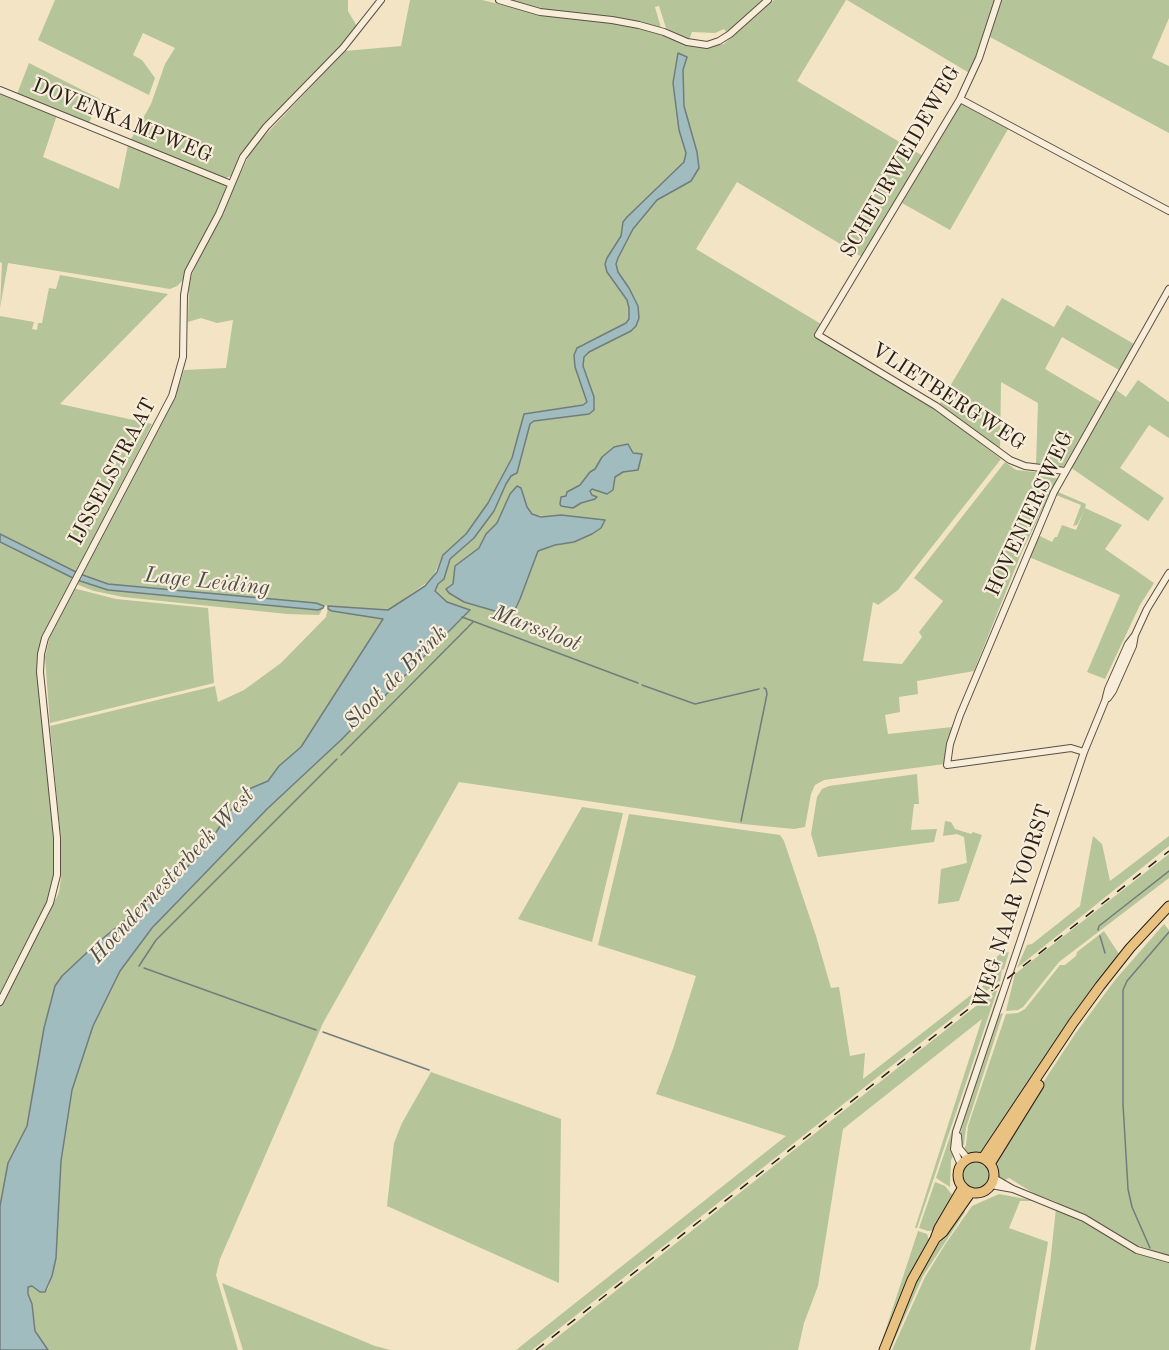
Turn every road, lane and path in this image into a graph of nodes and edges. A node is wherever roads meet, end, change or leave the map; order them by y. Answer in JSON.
{"nodes":[{"id":1,"x":381,"y":0,"type":"edge"},
{"id":2,"x":493,"y":0,"type":"edge"},
{"id":3,"x":768,"y":0,"type":"edge"},
{"id":4,"x":998,"y":0,"type":"edge"},
{"id":5,"x":501,"y":1,"type":"edge"},
{"id":6,"x":0,"y":90,"type":"edge"},
{"id":7,"x":960,"y":99,"type":"junction"},
{"id":8,"x":231,"y":184,"type":"junction"},
{"id":9,"x":1169,"y":211,"type":"edge"},
{"id":10,"x":1169,"y":289,"type":"edge"},
{"id":11,"x":818,"y":335,"type":"joint"},
{"id":12,"x":1065,"y":471,"type":"junction"},
{"id":13,"x":1169,"y":573,"type":"edge"},
{"id":14,"x":1084,"y":752,"type":"junction"},
{"id":15,"x":1169,"y":906,"type":"edge"},
{"id":16,"x":1169,"y":915,"type":"edge"},
{"id":17,"x":0,"y":1002,"type":"edge"},
{"id":18,"x":986,"y":1161,"type":"junction"},
{"id":19,"x":964,"y":1162,"type":"junction"},
{"id":20,"x":992,"y":1181,"type":"junction"},
{"id":21,"x":967,"y":1190,"type":"junction"},
{"id":22,"x":1169,"y":1259,"type":"edge"},
{"id":23,"x":884,"y":1350,"type":"edge"}],
"edges":[{"from":1,"to":8,"type":"street","name":"IJSSELSTRAAT"},
{"from":2,"to":5,"type":"street"},
{"from":3,"to":5,"type":"street"},
{"from":4,"to":7,"type":"street","name":"SCHEURWEIDEWEG"},
{"from":6,"to":8,"type":"street","name":"DOVENKAMPWEG"},
{"from":7,"to":9,"type":"street"},
{"from":7,"to":11,"type":"street","name":"SCHEURWEIDEWEG"},
{"from":8,"to":17,"type":"street","name":"IJSSELSTRAAT"},
{"from":10,"to":12,"type":"street","name":"HOVENIERSWEG"},
{"from":11,"to":12,"type":"street","name":"VLIETBERGWEG"},
{"from":12,"to":14,"type":"street","name":"HOVENIERSWEG"},
{"from":13,"to":14,"type":"street","name":"WEG NAAR VOORST"},
{"from":14,"to":19,"type":"street","name":"WEG NAAR VOORST"},
{"from":15,"to":18,"type":"main road"},
{"from":16,"to":18,"type":"main road"},
{"from":18,"to":19,"type":"main road"},
{"from":18,"to":20,"type":"main road"},
{"from":19,"to":21,"type":"main road"},
{"from":20,"to":21,"type":"main road"},
{"from":20,"to":22,"type":"street"},
{"from":21,"to":23,"type":"main road"}]}
